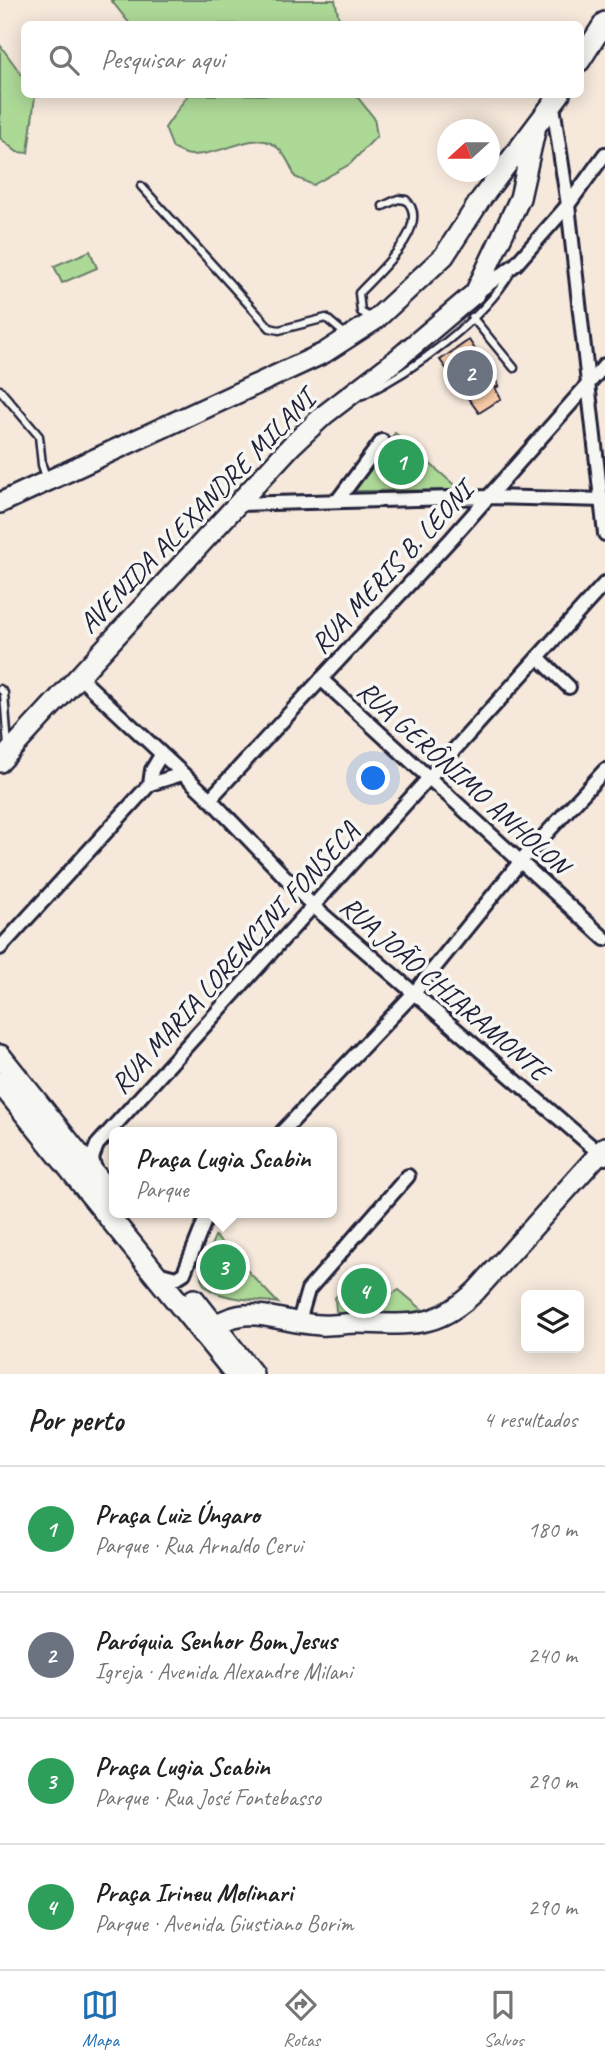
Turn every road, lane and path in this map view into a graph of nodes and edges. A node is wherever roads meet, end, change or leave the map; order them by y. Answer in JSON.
{"nodes":[{"id":1,"x":605,"y":22,"type":"edge"},
{"id":2,"x":584,"y":55,"type":"edge"},
{"id":3,"x":556,"y":100,"type":"edge"},
{"id":4,"x":535,"y":131,"type":"junction"},
{"id":5,"x":605,"y":155,"type":"edge"},
{"id":6,"x":141,"y":186,"type":"dead end"},
{"id":7,"x":568,"y":205,"type":"junction"},
{"id":8,"x":383,"y":206,"type":"dead end"},
{"id":9,"x":516,"y":264,"type":"junction"},
{"id":10,"x":475,"y":293,"type":"junction"},
{"id":11,"x":472,"y":317,"type":"junction"},
{"id":12,"x":375,"y":320,"type":"junction"},
{"id":13,"x":349,"y":338,"type":"junction"},
{"id":14,"x":605,"y":365,"type":"edge"},
{"id":15,"x":514,"y":368,"type":"dead end"},
{"id":16,"x":589,"y":384,"type":"junction"},
{"id":17,"x":0,"y":390,"type":"edge"},
{"id":18,"x":324,"y":415,"type":"junction"},
{"id":19,"x":382,"y":441,"type":"dead end"},
{"id":20,"x":47,"y":481,"type":"junction"},
{"id":21,"x":489,"y":497,"type":"junction"},
{"id":22,"x":603,"y":500,"type":"edge"},
{"id":23,"x":337,"y":501,"type":"junction"},
{"id":24,"x":0,"y":503,"type":"edge"},
{"id":25,"x":239,"y":504,"type":"junction"},
{"id":26,"x":605,"y":534,"type":"edge"},
{"id":27,"x":605,"y":583,"type":"edge"},
{"id":28,"x":538,"y":657,"type":"junction"},
{"id":29,"x":77,"y":676,"type":"junction"},
{"id":30,"x":321,"y":679,"type":"junction"},
{"id":31,"x":569,"y":687,"type":"dead end"},
{"id":32,"x":0,"y":689,"type":"edge"},
{"id":33,"x":161,"y":755,"type":"junction"},
{"id":34,"x":4,"y":757,"type":"edge"},
{"id":35,"x":605,"y":770,"type":"edge"},
{"id":36,"x":182,"y":774,"type":"junction"},
{"id":37,"x":428,"y":779,"type":"junction"},
{"id":38,"x":150,"y":784,"type":"junction"},
{"id":39,"x":210,"y":799,"type":"junction"},
{"id":40,"x":520,"y":862,"type":"junction"},
{"id":41,"x":313,"y":906,"type":"junction"},
{"id":42,"x":605,"y":939,"type":"edge"},
{"id":43,"x":0,"y":948,"type":"edge"},
{"id":44,"x":414,"y":993,"type":"junction"},
{"id":45,"x":0,"y":1056,"type":"edge"},
{"id":46,"x":0,"y":1082,"type":"edge"},
{"id":47,"x":113,"y":1127,"type":"edge"},
{"id":48,"x":287,"y":1127,"type":"edge"},
{"id":49,"x":109,"y":1132,"type":"edge"},
{"id":50,"x":97,"y":1145,"type":"junction"},
{"id":51,"x":74,"y":1147,"type":"junction"},
{"id":52,"x":603,"y":1153,"type":"edge"},
{"id":53,"x":95,"y":1174,"type":"junction"},
{"id":54,"x":408,"y":1176,"type":"dead end"},
{"id":55,"x":109,"y":1192,"type":"edge"},
{"id":56,"x":109,"y":1216,"type":"edge"},
{"id":57,"x":110,"y":1218,"type":"edge"},
{"id":58,"x":129,"y":1218,"type":"edge"},
{"id":59,"x":206,"y":1218,"type":"edge"},
{"id":60,"x":155,"y":1273,"type":"junction"},
{"id":61,"x":176,"y":1278,"type":"junction"},
{"id":62,"x":299,"y":1321,"type":"junction"},
{"id":63,"x":209,"y":1329,"type":"junction"},
{"id":64,"x":236,"y":1374,"type":"edge"},
{"id":65,"x":252,"y":1374,"type":"edge"}],
"edges":[{"from":1,"to":2,"type":"main road"},
{"from":3,"to":4,"type":"main road"},
{"from":3,"to":7,"type":"street"},
{"from":4,"to":10,"type":"main road","name":"AVENIDA ALEXANDRE MILANI"},
{"from":4,"to":12,"type":"main road"},
{"from":5,"to":7,"type":"street"},
{"from":6,"to":13,"type":"lane"},
{"from":7,"to":9,"type":"street"},
{"from":7,"to":16,"type":"street"},
{"from":8,"to":12,"type":"lane"},
{"from":9,"to":10,"type":"street"},
{"from":9,"to":11,"type":"lane"},
{"from":10,"to":18,"type":"main road","name":"AVENIDA ALEXANDRE MILANI"},
{"from":11,"to":15,"type":"lane"},
{"from":11,"to":18,"type":"lane"},
{"from":12,"to":13,"type":"main road"},
{"from":13,"to":20,"type":"main road"},
{"from":14,"to":16,"type":"street","name":"RUA MERIS B. LEONI"},
{"from":16,"to":21,"type":"street","name":"RUA MERIS B. LEONI"},
{"from":16,"to":22,"type":"street"},
{"from":17,"to":20,"type":"lane"},
{"from":18,"to":25,"type":"main road","name":"AVENIDA ALEXANDRE MILANI"},
{"from":19,"to":23,"type":"street"},
{"from":20,"to":24,"type":"main road"},
{"from":21,"to":22,"type":"street"},
{"from":21,"to":23,"type":"street"},
{"from":21,"to":30,"type":"street","name":"RUA MERIS B. LEONI"},
{"from":22,"to":26,"type":"street"},
{"from":23,"to":25,"type":"street"},
{"from":25,"to":29,"type":"main road","name":"AVENIDA ALEXANDRE MILANI"},
{"from":27,"to":28,"type":"street","name":"RUA MARIA LORENCINI FONSECA"},
{"from":28,"to":31,"type":"street"},
{"from":28,"to":37,"type":"street","name":"RUA MARIA LORENCINI FONSECA"},
{"from":29,"to":33,"type":"street","name":"RUA JOÃO CHIARAMONTE"},
{"from":29,"to":34,"type":"main road","name":"AVENIDA ALEXANDRE MILANI"},
{"from":30,"to":37,"type":"street","name":"RUA GERÔNIMO ANHOLON"},
{"from":30,"to":39,"type":"street","name":"RUA MERIS B. LEONI"},
{"from":32,"to":34,"type":"lane"},
{"from":33,"to":36,"type":"street","name":"RUA JOÃO CHIARAMONTE"},
{"from":33,"to":38,"type":"street"},
{"from":35,"to":40,"type":"street"},
{"from":36,"to":38,"type":"street"},
{"from":36,"to":39,"type":"street","name":"RUA JOÃO CHIARAMONTE"},
{"from":37,"to":40,"type":"street","name":"RUA GERÔNIMO ANHOLON"},
{"from":37,"to":41,"type":"street","name":"RUA MARIA LORENCINI FONSECA"},
{"from":38,"to":43,"type":"street"},
{"from":39,"to":41,"type":"street","name":"RUA JOÃO CHIARAMONTE"},
{"from":40,"to":42,"type":"street","name":"RUA GERÔNIMO ANHOLON"},
{"from":40,"to":44,"type":"street"},
{"from":41,"to":44,"type":"street","name":"RUA JOÃO CHIARAMONTE"},
{"from":41,"to":47,"type":"street","name":"RUA MARIA LORENCINI FONSECA"},
{"from":44,"to":48,"type":"street"},
{"from":44,"to":52,"type":"street","name":"RUA JOÃO CHIARAMONTE"},
{"from":45,"to":51,"type":"main road"},
{"from":46,"to":56,"type":"main road"},
{"from":49,"to":50,"type":"street","name":"RUA MARIA LORENCINI FONSECA"},
{"from":50,"to":51,"type":"street"},
{"from":50,"to":53,"type":"street"},
{"from":51,"to":53,"type":"main road"},
{"from":52,"to":62,"type":"main road"},
{"from":53,"to":55,"type":"main road"},
{"from":54,"to":62,"type":"street"},
{"from":57,"to":60,"type":"main road"},
{"from":58,"to":61,"type":"main road"},
{"from":59,"to":61,"type":"street"},
{"from":60,"to":61,"type":"street"},
{"from":60,"to":63,"type":"main road"},
{"from":61,"to":63,"type":"main road"},
{"from":62,"to":63,"type":"main road"},
{"from":63,"to":64,"type":"main road"},
{"from":63,"to":65,"type":"main road"}]}
